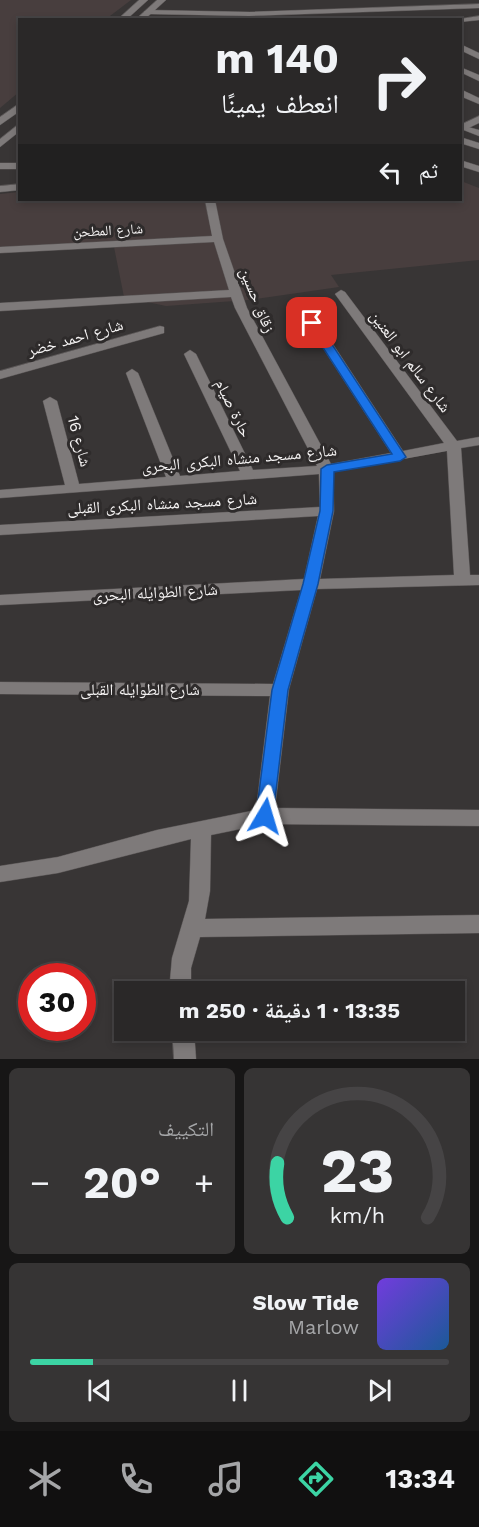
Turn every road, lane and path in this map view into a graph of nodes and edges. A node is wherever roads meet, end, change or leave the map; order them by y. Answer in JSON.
{"nodes":[{"id":1,"x":144,"y":0,"type":"edge"},
{"id":2,"x":162,"y":0,"type":"edge"},
{"id":3,"x":308,"y":0,"type":"edge"},
{"id":4,"x":390,"y":0,"type":"edge"},
{"id":5,"x":479,"y":6,"type":"edge"},
{"id":6,"x":148,"y":12,"type":"junction"},
{"id":7,"x":479,"y":12,"type":"edge"},
{"id":8,"x":399,"y":13,"type":"junction"},
{"id":9,"x":313,"y":16,"type":"edge"},
{"id":10,"x":123,"y":18,"type":"edge"},
{"id":11,"x":141,"y":18,"type":"edge"},
{"id":12,"x":377,"y":18,"type":"edge"},
{"id":13,"x":479,"y":18,"type":"edge"},
{"id":14,"x":462,"y":19,"type":"edge"},
{"id":15,"x":462,"y":21,"type":"edge"},
{"id":16,"x":476,"y":28,"type":"dead end"},
{"id":17,"x":462,"y":47,"type":"edge"},
{"id":18,"x":479,"y":56,"type":"edge"},
{"id":19,"x":462,"y":70,"type":"edge"},
{"id":20,"x":479,"y":78,"type":"edge"},
{"id":21,"x":462,"y":93,"type":"edge"},
{"id":22,"x":479,"y":101,"type":"edge"},
{"id":23,"x":18,"y":108,"type":"edge"},
{"id":24,"x":479,"y":119,"type":"edge"},
{"id":25,"x":0,"y":122,"type":"edge"},
{"id":26,"x":464,"y":126,"type":"edge"},
{"id":27,"x":18,"y":128,"type":"edge"},
{"id":28,"x":479,"y":133,"type":"edge"},
{"id":29,"x":462,"y":141,"type":"edge"},
{"id":30,"x":0,"y":144,"type":"edge"},
{"id":31,"x":479,"y":146,"type":"edge"},
{"id":32,"x":462,"y":164,"type":"edge"},
{"id":33,"x":0,"y":166,"type":"edge"},
{"id":34,"x":18,"y":166,"type":"edge"},
{"id":35,"x":479,"y":169,"type":"edge"},
{"id":36,"x":18,"y":188,"type":"edge"},
{"id":37,"x":0,"y":189,"type":"edge"},
{"id":38,"x":210,"y":201,"type":"edge"},
{"id":39,"x":218,"y":239,"type":"junction"},
{"id":40,"x":0,"y":250,"type":"edge"},
{"id":41,"x":235,"y":293,"type":"junction"},
{"id":42,"x":341,"y":294,"type":"dead end"},
{"id":43,"x":300,"y":303,"type":"dead end"},
{"id":44,"x":0,"y":307,"type":"edge"},
{"id":45,"x":160,"y":330,"type":"dead end"},
{"id":46,"x":190,"y":354,"type":"dead end"},
{"id":47,"x":132,"y":373,"type":"dead end"},
{"id":48,"x":0,"y":375,"type":"edge"},
{"id":49,"x":50,"y":401,"type":"dead end"},
{"id":50,"x":479,"y":441,"type":"edge"},
{"id":51,"x":454,"y":447,"type":"junction"},
{"id":52,"x":400,"y":457,"type":"junction"},
{"id":53,"x":327,"y":469,"type":"junction"},
{"id":54,"x":249,"y":476,"type":"junction"},
{"id":55,"x":175,"y":482,"type":"junction"},
{"id":56,"x":74,"y":490,"type":"junction"},
{"id":57,"x":0,"y":494,"type":"edge"},
{"id":58,"x":327,"y":511,"type":"junction"},
{"id":59,"x":0,"y":530,"type":"edge"},
{"id":60,"x":462,"y":580,"type":"junction"},
{"id":61,"x":479,"y":580,"type":"edge"},
{"id":62,"x":311,"y":584,"type":"junction"},
{"id":63,"x":0,"y":600,"type":"edge"},
{"id":64,"x":0,"y":688,"type":"edge"},
{"id":65,"x":280,"y":690,"type":"junction"},
{"id":66,"x":265,"y":816,"type":"junction"},
{"id":67,"x":479,"y":818,"type":"edge"},
{"id":68,"x":201,"y":828,"type":"junction"},
{"id":69,"x":0,"y":874,"type":"edge"},
{"id":70,"x":479,"y":924,"type":"edge"},
{"id":71,"x":193,"y":927,"type":"junction"},
{"id":72,"x":180,"y":981,"type":"edge"},
{"id":73,"x":184,"y":1041,"type":"edge"},
{"id":74,"x":185,"y":1059,"type":"edge"}],
"edges":[{"from":1,"to":10,"type":"street"},
{"from":2,"to":6,"type":"street"},
{"from":3,"to":9,"type":"street"},
{"from":4,"to":8,"type":"street"},
{"from":5,"to":8,"type":"street"},
{"from":6,"to":9,"type":"street"},
{"from":6,"to":11,"type":"street"},
{"from":7,"to":8,"type":"street"},
{"from":8,"to":9,"type":"street"},
{"from":8,"to":12,"type":"street"},
{"from":13,"to":14,"type":"street"},
{"from":15,"to":16,"type":"street"},
{"from":17,"to":18,"type":"street"},
{"from":19,"to":20,"type":"street"},
{"from":21,"to":22,"type":"street"},
{"from":23,"to":25,"type":"street"},
{"from":24,"to":26,"type":"street"},
{"from":26,"to":28,"type":"street"},
{"from":27,"to":30,"type":"street"},
{"from":29,"to":31,"type":"street"},
{"from":32,"to":35,"type":"street"},
{"from":33,"to":34,"type":"street"},
{"from":36,"to":37,"type":"street"},
{"from":38,"to":39,"type":"street","name":"زقاق حسين"},
{"from":39,"to":40,"type":"street","name":"شارع المطحن"},
{"from":39,"to":41,"type":"street","name":"زقاق حسين"},
{"from":41,"to":44,"type":"street"},
{"from":41,"to":53,"type":"street","name":"زقاق حسين"},
{"from":42,"to":51,"type":"street","name":"شارع سالم ابو العنين"},
{"from":43,"to":52,"type":"street"},
{"from":45,"to":48,"type":"street","name":"شارع احمد خضر"},
{"from":46,"to":54,"type":"street","name":"حارة صيام"},
{"from":47,"to":55,"type":"street"},
{"from":49,"to":56,"type":"street","name":"شارع 16"},
{"from":50,"to":51,"type":"street","name":"شارع مسجد منشاه البكرى البحرى"},
{"from":51,"to":52,"type":"street","name":"شارع مسجد منشاه البكرى البحرى"},
{"from":51,"to":60,"type":"street"},
{"from":52,"to":53,"type":"street","name":"شارع مسجد منشاه البكرى البحرى"},
{"from":53,"to":54,"type":"street","name":"شارع مسجد منشاه البكرى البحرى"},
{"from":53,"to":58,"type":"street"},
{"from":54,"to":55,"type":"street","name":"شارع مسجد منشاه البكرى البحرى"},
{"from":55,"to":56,"type":"street","name":"شارع مسجد منشاه البكرى البحرى"},
{"from":56,"to":57,"type":"street","name":"شارع مسجد منشاه البكرى البحرى"},
{"from":58,"to":59,"type":"street","name":"شارع مسجد منشاه البكرى القبلى"},
{"from":58,"to":62,"type":"street"},
{"from":60,"to":61,"type":"street","name":"شارع الطوايله البحرى"},
{"from":60,"to":62,"type":"street","name":"شارع الطوايله البحرى"},
{"from":62,"to":63,"type":"street","name":"شارع الطوايله البحرى"},
{"from":62,"to":65,"type":"street"},
{"from":64,"to":65,"type":"street","name":"شارع الطوايله القبلى"},
{"from":65,"to":66,"type":"street"},
{"from":66,"to":67,"type":"street"},
{"from":66,"to":68,"type":"street"},
{"from":68,"to":69,"type":"street"},
{"from":68,"to":71,"type":"street"},
{"from":70,"to":71,"type":"street"},
{"from":71,"to":72,"type":"street"},
{"from":73,"to":74,"type":"street"}]}
